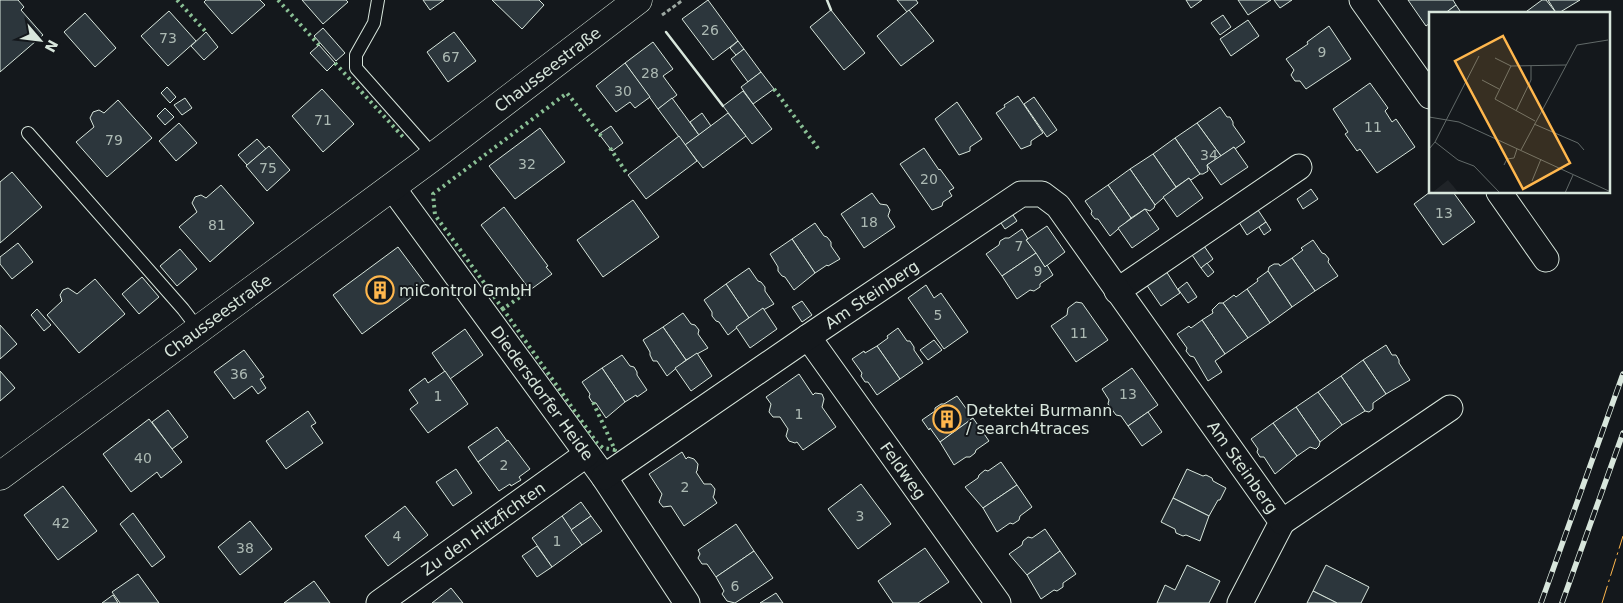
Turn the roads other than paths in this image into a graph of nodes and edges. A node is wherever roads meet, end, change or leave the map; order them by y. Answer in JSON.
{"nodes":[{"id":1,"x":378,"y":0,"type":"edge"},
{"id":2,"x":638,"y":0,"type":"edge"},
{"id":3,"x":1362,"y":0,"type":"edge"},
{"id":4,"x":1429,"y":95,"type":"edge"},
{"id":5,"x":28,"y":134,"type":"dead end"},
{"id":6,"x":434,"y":156,"type":"junction"},
{"id":7,"x":1298,"y":167,"type":"dead end"},
{"id":8,"x":392,"y":187,"type":"junction"},
{"id":9,"x":1500,"y":194,"type":"edge"},
{"id":10,"x":1546,"y":259,"type":"dead end"},
{"id":11,"x":1117,"y":291,"type":"junction"},
{"id":12,"x":199,"y":330,"type":"junction"},
{"id":13,"x":808,"y":337,"type":"junction"},
{"id":14,"x":1450,"y":408,"type":"dead end"},
{"id":15,"x":587,"y":454,"type":"junction"},
{"id":16,"x":0,"y":476,"type":"edge"},
{"id":17,"x":604,"y":477,"type":"junction"},
{"id":18,"x":1282,"y":522,"type":"junction"},
{"id":19,"x":378,"y":603,"type":"edge"},
{"id":20,"x":687,"y":603,"type":"edge"},
{"id":21,"x":998,"y":603,"type":"edge"},
{"id":22,"x":1240,"y":603,"type":"edge"}],
"edges":[{"from":1,"to":6,"type":"lane"},
{"from":2,"to":6,"type":"main road","name":"Chausseestraße"},
{"from":3,"to":4,"type":"street"},
{"from":5,"to":12,"type":"lane"},
{"from":6,"to":8,"type":"main road","name":"Chausseestraße"},
{"from":7,"to":11,"type":"street"},
{"from":8,"to":12,"type":"main road","name":"Chausseestraße"},
{"from":8,"to":15,"type":"street","name":"Diedersdorfer Heide"},
{"from":9,"to":10,"type":"street"},
{"from":11,"to":13,"type":"street","name":"Am Steinberg"},
{"from":11,"to":18,"type":"street","name":"Am Steinberg"},
{"from":12,"to":16,"type":"main road","name":"Chausseestraße"},
{"from":13,"to":17,"type":"street","name":"Am Steinberg"},
{"from":13,"to":21,"type":"street","name":"Feldweg"},
{"from":14,"to":18,"type":"street","name":"Am Steinberg"},
{"from":15,"to":17,"type":"street","name":"Diedersdorfer Heide"},
{"from":15,"to":19,"type":"street","name":"Zu den Hitzfichten"},
{"from":17,"to":20,"type":"street","name":"Diedersdorfer Heide"},
{"from":18,"to":22,"type":"street","name":"Am Steinberg"}]}
